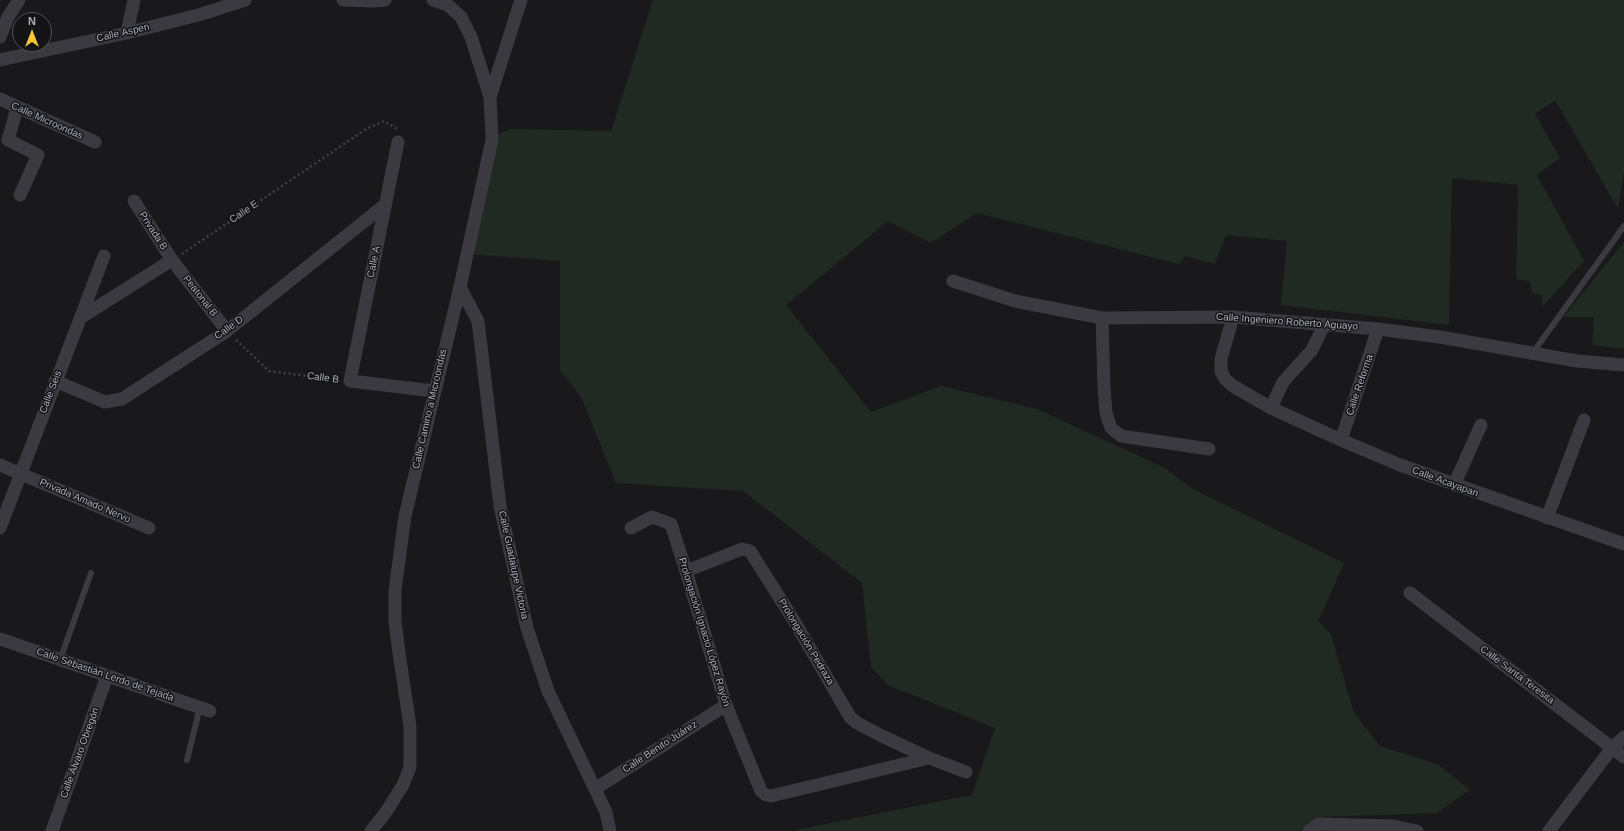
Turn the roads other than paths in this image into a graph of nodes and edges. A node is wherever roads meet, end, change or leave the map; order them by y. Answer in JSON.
{"nodes":[{"id":1,"x":19,"y":0,"type":"edge"},
{"id":2,"x":134,"y":0,"type":"edge"},
{"id":3,"x":245,"y":0,"type":"edge"},
{"id":4,"x":342,"y":0,"type":"edge"},
{"id":5,"x":386,"y":0,"type":"edge"},
{"id":6,"x":433,"y":0,"type":"edge"},
{"id":7,"x":521,"y":0,"type":"edge"},
{"id":8,"x":127,"y":33,"type":"junction"},
{"id":9,"x":0,"y":37,"type":"edge"},
{"id":10,"x":0,"y":60,"type":"edge"},
{"id":11,"x":490,"y":97,"type":"junction"},
{"id":12,"x":0,"y":99,"type":"edge"},
{"id":13,"x":17,"y":108,"type":"junction"},
{"id":14,"x":94,"y":142,"type":"dead end"},
{"id":15,"x":398,"y":142,"type":"road end"},
{"id":16,"x":20,"y":196,"type":"dead end"},
{"id":17,"x":134,"y":202,"type":"dead end"},
{"id":18,"x":386,"y":204,"type":"junction"},
{"id":19,"x":1624,"y":226,"type":"edge"},
{"id":20,"x":104,"y":256,"type":"dead end"},
{"id":21,"x":172,"y":260,"type":"junction"},
{"id":22,"x":953,"y":282,"type":"dead end"},
{"id":23,"x":460,"y":287,"type":"junction"},
{"id":24,"x":1233,"y":317,"type":"junction"},
{"id":25,"x":80,"y":318,"type":"junction"},
{"id":26,"x":1102,"y":318,"type":"junction"},
{"id":27,"x":1324,"y":325,"type":"junction"},
{"id":28,"x":1378,"y":329,"type":"junction"},
{"id":29,"x":227,"y":331,"type":"junction"},
{"id":30,"x":1532,"y":354,"type":"junction"},
{"id":31,"x":1624,"y":365,"type":"edge"},
{"id":32,"x":55,"y":381,"type":"junction"},
{"id":33,"x":350,"y":381,"type":"joint"},
{"id":34,"x":434,"y":391,"type":"junction"},
{"id":35,"x":1271,"y":408,"type":"junction"},
{"id":36,"x":1584,"y":420,"type":"dead end"},
{"id":37,"x":1481,"y":425,"type":"dead end"},
{"id":38,"x":1341,"y":440,"type":"junction"},
{"id":39,"x":1209,"y":449,"type":"dead end"},
{"id":40,"x":0,"y":465,"type":"edge"},
{"id":41,"x":20,"y":474,"type":"junction"},
{"id":42,"x":1454,"y":485,"type":"junction"},
{"id":43,"x":1547,"y":518,"type":"junction"},
{"id":44,"x":0,"y":528,"type":"edge"},
{"id":45,"x":150,"y":528,"type":"dead end"},
{"id":46,"x":631,"y":528,"type":"dead end"},
{"id":47,"x":1624,"y":544,"type":"edge"},
{"id":48,"x":686,"y":571,"type":"junction"},
{"id":49,"x":91,"y":573,"type":"dead end"},
{"id":50,"x":1410,"y":593,"type":"dead end"},
{"id":51,"x":0,"y":639,"type":"edge"},
{"id":52,"x":60,"y":660,"type":"junction"},
{"id":53,"x":107,"y":676,"type":"junction"},
{"id":54,"x":726,"y":706,"type":"junction"},
{"id":55,"x":205,"y":709,"type":"joint"},
{"id":56,"x":1624,"y":737,"type":"edge"},
{"id":57,"x":1612,"y":748,"type":"junction"},
{"id":58,"x":1624,"y":757,"type":"edge"},
{"id":59,"x":929,"y":758,"type":"junction"},
{"id":60,"x":187,"y":760,"type":"dead end"},
{"id":61,"x":966,"y":772,"type":"dead end"},
{"id":62,"x":595,"y":790,"type":"junction"},
{"id":63,"x":52,"y":831,"type":"edge"},
{"id":64,"x":371,"y":831,"type":"edge"},
{"id":65,"x":610,"y":831,"type":"edge"},
{"id":66,"x":1309,"y":831,"type":"edge"},
{"id":67,"x":1417,"y":831,"type":"edge"},
{"id":68,"x":1549,"y":831,"type":"edge"}],
"edges":[{"from":1,"to":9,"type":"street"},
{"from":2,"to":8,"type":"street"},
{"from":3,"to":8,"type":"street","name":"Calle Aspen"},
{"from":4,"to":5,"type":"street"},
{"from":6,"to":11,"type":"street","name":"Calle Camino a Microondas"},
{"from":7,"to":11,"type":"street"},
{"from":8,"to":10,"type":"street","name":"Calle Aspen"},
{"from":11,"to":23,"type":"street","name":"Calle Camino a Microondas"},
{"from":12,"to":13,"type":"street","name":"Calle Microondas"},
{"from":13,"to":14,"type":"street","name":"Calle Microondas"},
{"from":13,"to":16,"type":"street"},
{"from":15,"to":18,"type":"street","name":"Calle A"},
{"from":17,"to":21,"type":"street","name":"Privada B"},
{"from":18,"to":29,"type":"street","name":"Calle D"},
{"from":18,"to":33,"type":"street","name":"Calle A"},
{"from":19,"to":30,"type":"lane"},
{"from":20,"to":25,"type":"street","name":"Calle Seis"},
{"from":21,"to":25,"type":"street"},
{"from":21,"to":29,"type":"street","name":"Peatonal B"},
{"from":22,"to":26,"type":"street","name":"Calle Ingeniero Roberto Aguayo"},
{"from":23,"to":34,"type":"street","name":"Calle Camino a Microondas"},
{"from":23,"to":62,"type":"street","name":"Calle Guadalupe Victoria"},
{"from":24,"to":26,"type":"street","name":"Calle Ingeniero Roberto Aguayo"},
{"from":24,"to":27,"type":"street","name":"Calle Ingeniero Roberto Aguayo"},
{"from":24,"to":35,"type":"street","name":"Calle Acayapan"},
{"from":25,"to":32,"type":"street","name":"Calle Seis"},
{"from":26,"to":39,"type":"street"},
{"from":27,"to":28,"type":"street","name":"Calle Ingeniero Roberto Aguayo"},
{"from":27,"to":35,"type":"street"},
{"from":28,"to":30,"type":"street","name":"Calle Ingeniero Roberto Aguayo"},
{"from":28,"to":38,"type":"street","name":"Calle Reforma"},
{"from":29,"to":32,"type":"street","name":"Calle D"},
{"from":30,"to":31,"type":"street","name":"Calle Ingeniero Roberto Aguayo"},
{"from":32,"to":41,"type":"street","name":"Calle Seis"},
{"from":33,"to":34,"type":"street","name":"Calle B"},
{"from":34,"to":64,"type":"street","name":"Calle Camino a Microondas"},
{"from":35,"to":38,"type":"street","name":"Calle Acayapan"},
{"from":36,"to":43,"type":"street"},
{"from":37,"to":42,"type":"street"},
{"from":38,"to":42,"type":"street","name":"Calle Acayapan"},
{"from":40,"to":41,"type":"street","name":"Privada Amado Nervo"},
{"from":41,"to":44,"type":"street","name":"Calle Seis"},
{"from":41,"to":45,"type":"street","name":"Privada Amado Nervo"},
{"from":42,"to":43,"type":"street","name":"Calle Acayapan"},
{"from":43,"to":47,"type":"street","name":"Calle Acayapan"},
{"from":46,"to":48,"type":"street","name":"Prolongación Ignacio López Rayón"},
{"from":48,"to":54,"type":"street","name":"Prolongación Ignacio López Rayón"},
{"from":48,"to":59,"type":"street","name":"Prolongación Pedraza"},
{"from":49,"to":52,"type":"lane"},
{"from":50,"to":57,"type":"street","name":"Calle Santa Teresita"},
{"from":51,"to":52,"type":"street","name":"Calle Sebastián Lerdo de Tejada"},
{"from":52,"to":53,"type":"street","name":"Calle Sebastián Lerdo de Tejada"},
{"from":53,"to":55,"type":"street","name":"Calle Sebastián Lerdo de Tejada"},
{"from":53,"to":63,"type":"street","name":"Calle Álvaro Obregón"},
{"from":54,"to":59,"type":"street","name":"Prolongación Ignacio López Rayón"},
{"from":54,"to":62,"type":"street","name":"Calle Benito Juárez"},
{"from":55,"to":60,"type":"lane"},
{"from":56,"to":57,"type":"street"},
{"from":57,"to":58,"type":"street","name":"Calle Santa Teresita"},
{"from":57,"to":68,"type":"street"},
{"from":59,"to":61,"type":"street","name":"Prolongación Pedraza"},
{"from":62,"to":65,"type":"street","name":"Calle Guadalupe Victoria"},
{"from":66,"to":67,"type":"street"}]}
